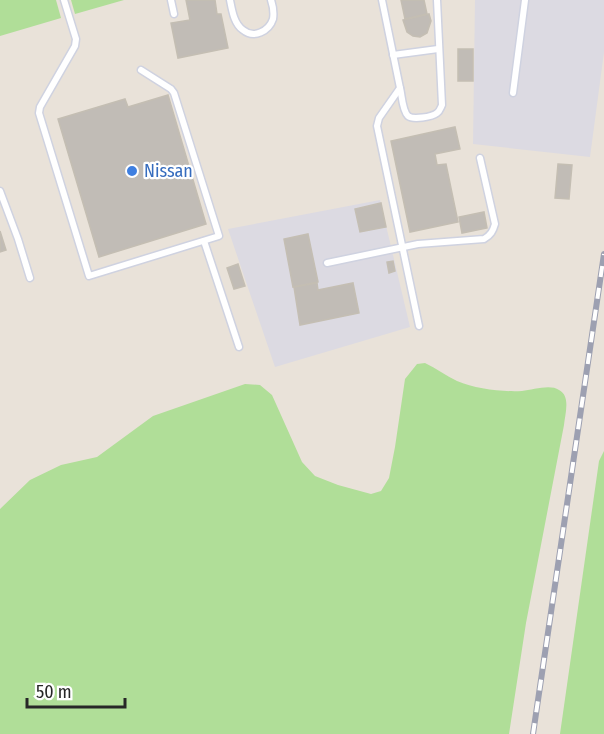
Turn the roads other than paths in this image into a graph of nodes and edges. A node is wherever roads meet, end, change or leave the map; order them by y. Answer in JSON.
{"nodes":[{"id":1,"x":64,"y":0,"type":"edge"},
{"id":2,"x":171,"y":0,"type":"edge"},
{"id":3,"x":230,"y":0,"type":"edge"},
{"id":4,"x":271,"y":0,"type":"edge"},
{"id":5,"x":381,"y":0,"type":"edge"},
{"id":6,"x":437,"y":0,"type":"edge"},
{"id":7,"x":525,"y":0,"type":"edge"},
{"id":8,"x":174,"y":14,"type":"dead end"},
{"id":9,"x":438,"y":49,"type":"junction"},
{"id":10,"x":393,"y":55,"type":"junction"},
{"id":11,"x":141,"y":70,"type":"dead end"},
{"id":12,"x":400,"y":88,"type":"junction"},
{"id":13,"x":513,"y":93,"type":"dead end"},
{"id":14,"x":480,"y":158,"type":"dead end"},
{"id":15,"x":0,"y":192,"type":"edge"},
{"id":16,"x":204,"y":241,"type":"junction"},
{"id":17,"x":401,"y":247,"type":"junction"},
{"id":18,"x":327,"y":263,"type":"dead end"},
{"id":19,"x":30,"y":278,"type":"dead end"},
{"id":20,"x":419,"y":326,"type":"dead end"},
{"id":21,"x":239,"y":347,"type":"dead end"}],
"edges":[{"from":1,"to":16,"type":"lane"},
{"from":2,"to":8,"type":"lane"},
{"from":3,"to":4,"type":"lane"},
{"from":5,"to":10,"type":"lane"},
{"from":6,"to":9,"type":"lane"},
{"from":7,"to":13,"type":"lane"},
{"from":9,"to":10,"type":"lane"},
{"from":9,"to":12,"type":"lane"},
{"from":10,"to":12,"type":"lane"},
{"from":11,"to":16,"type":"lane"},
{"from":12,"to":17,"type":"lane"},
{"from":14,"to":17,"type":"lane"},
{"from":15,"to":19,"type":"lane"},
{"from":16,"to":21,"type":"lane"},
{"from":17,"to":18,"type":"lane"},
{"from":17,"to":20,"type":"lane"}]}
